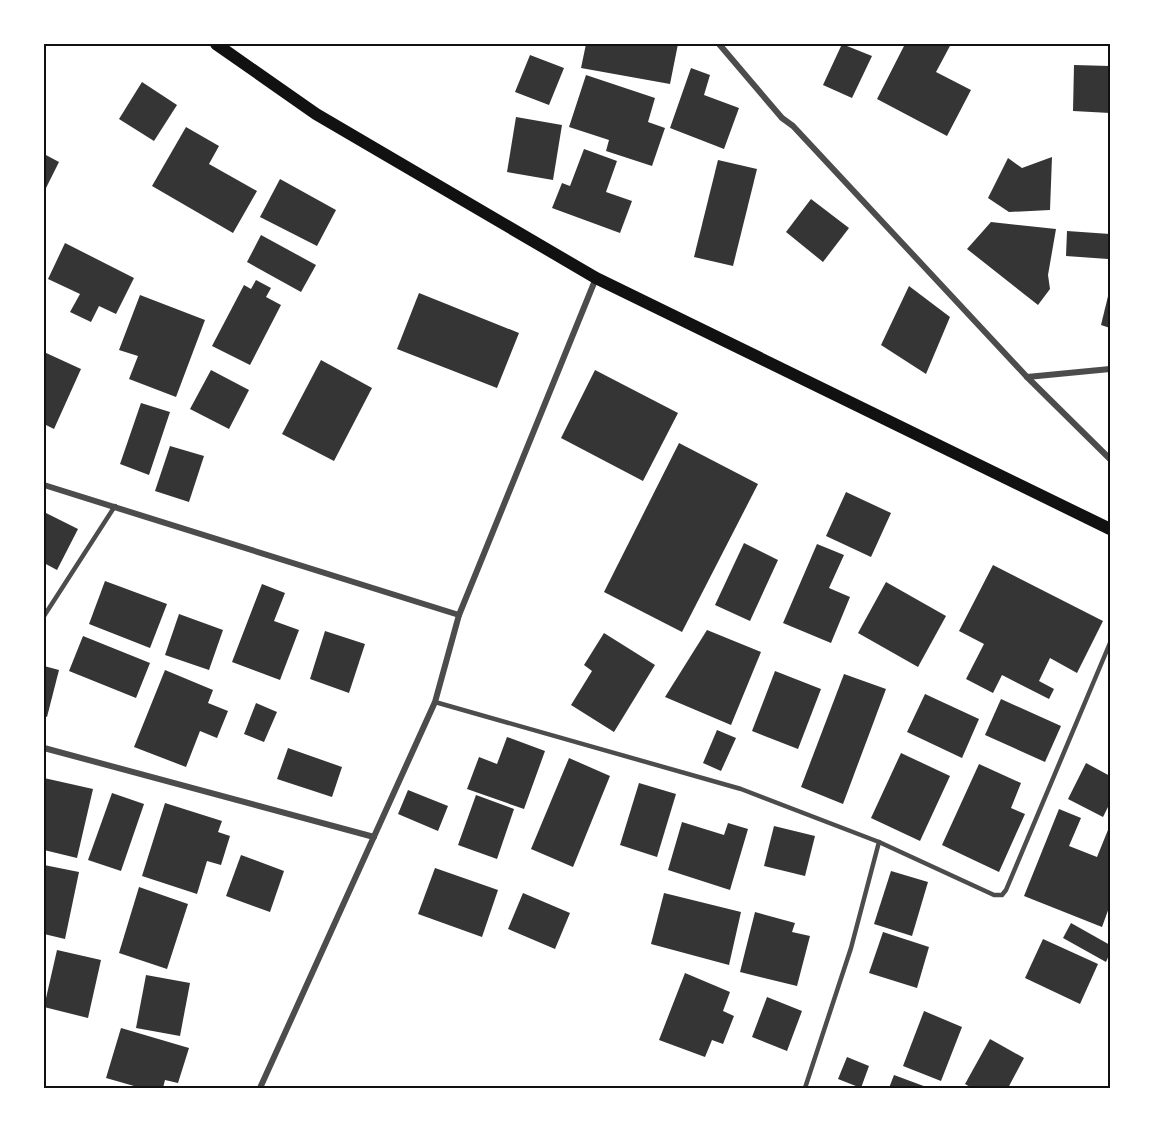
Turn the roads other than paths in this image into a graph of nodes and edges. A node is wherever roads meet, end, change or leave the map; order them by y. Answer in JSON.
{"nodes":[{"id":1,"x":216,"y":44,"type":"edge"},
{"id":2,"x":719,"y":44,"type":"edge"},
{"id":3,"x":596,"y":278,"type":"junction"},
{"id":4,"x":1110,"y":369,"type":"edge"},
{"id":5,"x":1027,"y":377,"type":"junction"},
{"id":6,"x":1110,"y":459,"type":"edge"},
{"id":7,"x":44,"y":485,"type":"edge"},
{"id":8,"x":115,"y":506,"type":"junction"},
{"id":9,"x":1110,"y":530,"type":"edge"},
{"id":10,"x":459,"y":615,"type":"junction"},
{"id":11,"x":44,"y":616,"type":"edge"},
{"id":12,"x":1110,"y":643,"type":"edge"},
{"id":13,"x":435,"y":702,"type":"junction"},
{"id":14,"x":44,"y":748,"type":"edge"},
{"id":15,"x":374,"y":837,"type":"junction"},
{"id":16,"x":879,"y":842,"type":"junction"},
{"id":17,"x":260,"y":1089,"type":"edge"},
{"id":18,"x":805,"y":1089,"type":"edge"}],
"edges":[{"from":1,"to":3,"type":"main road"},
{"from":2,"to":5,"type":"street"},
{"from":3,"to":9,"type":"main road"},
{"from":3,"to":10,"type":"street"},
{"from":4,"to":5,"type":"street"},
{"from":5,"to":6,"type":"street"},
{"from":7,"to":8,"type":"street"},
{"from":8,"to":10,"type":"street"},
{"from":8,"to":11,"type":"lane"},
{"from":10,"to":13,"type":"street"},
{"from":12,"to":16,"type":"lane"},
{"from":13,"to":15,"type":"street"},
{"from":13,"to":16,"type":"lane"},
{"from":14,"to":15,"type":"street"},
{"from":15,"to":17,"type":"street"},
{"from":16,"to":18,"type":"lane"}]}
